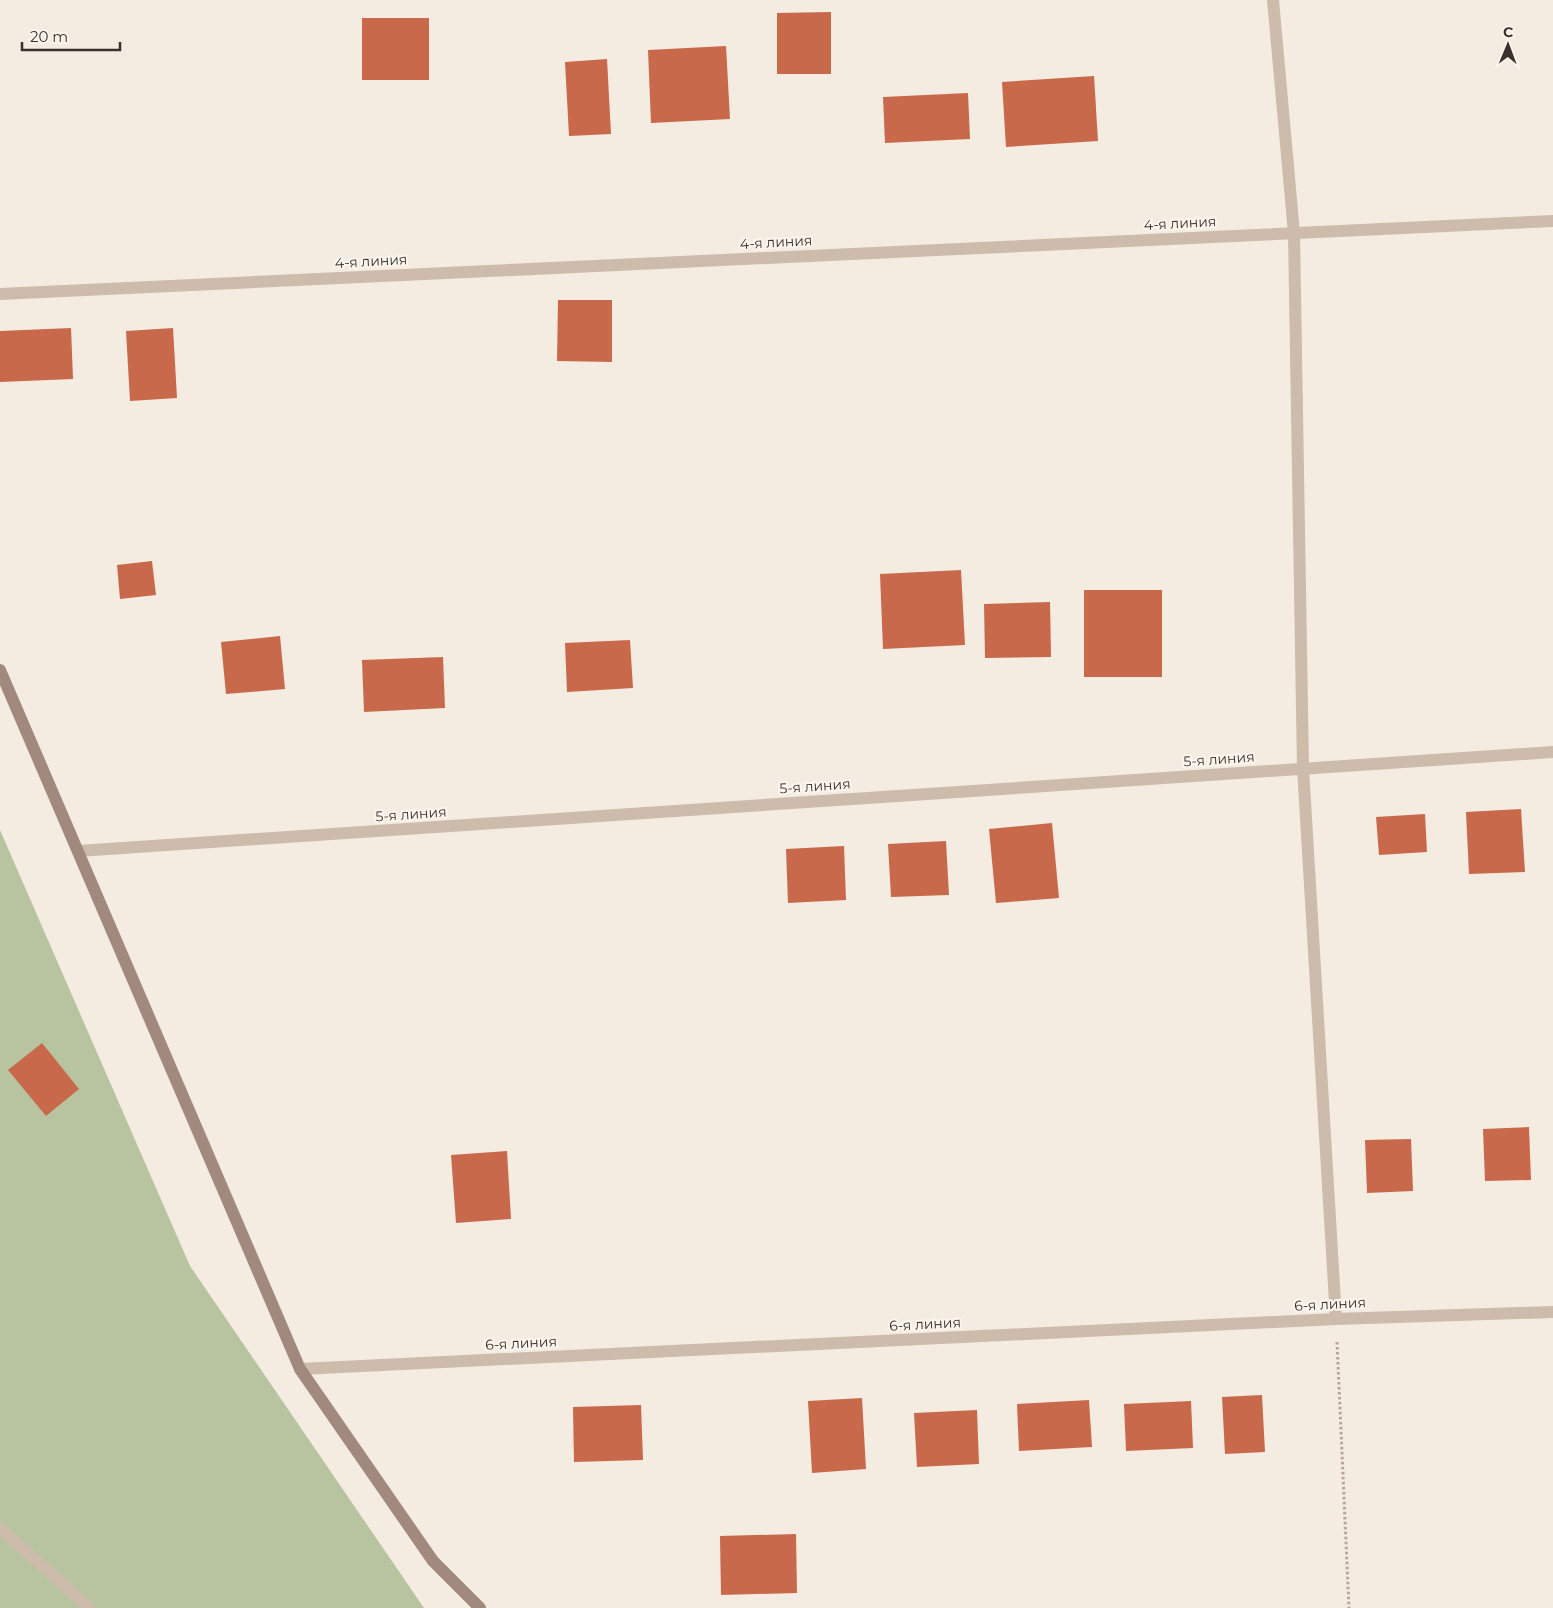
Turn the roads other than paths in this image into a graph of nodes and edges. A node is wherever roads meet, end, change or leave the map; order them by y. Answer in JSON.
{"nodes":[{"id":1,"x":1273,"y":0,"type":"edge"},
{"id":2,"x":1553,"y":221,"type":"edge"},
{"id":3,"x":1294,"y":233,"type":"junction"},
{"id":4,"x":0,"y":294,"type":"edge"},
{"id":5,"x":0,"y":670,"type":"edge"},
{"id":6,"x":1553,"y":752,"type":"edge"},
{"id":7,"x":1303,"y":768,"type":"junction"},
{"id":8,"x":78,"y":851,"type":"junction"},
{"id":9,"x":1553,"y":1312,"type":"edge"},
{"id":10,"x":1336,"y":1319,"type":"junction"},
{"id":11,"x":300,"y":1368,"type":"junction"},
{"id":12,"x":0,"y":1528,"type":"edge"},
{"id":13,"x":89,"y":1608,"type":"edge"},
{"id":14,"x":480,"y":1608,"type":"edge"}],
"edges":[{"from":1,"to":3,"type":"street"},
{"from":2,"to":3,"type":"street","name":"4-я линия"},
{"from":3,"to":4,"type":"street","name":"4-я линия"},
{"from":3,"to":7,"type":"street"},
{"from":5,"to":8,"type":"street"},
{"from":6,"to":7,"type":"street","name":"5-я линия"},
{"from":7,"to":8,"type":"street","name":"5-я линия"},
{"from":7,"to":10,"type":"street"},
{"from":8,"to":11,"type":"street"},
{"from":9,"to":10,"type":"street","name":"6-я линия"},
{"from":10,"to":11,"type":"street","name":"6-я линия"},
{"from":11,"to":14,"type":"street"},
{"from":12,"to":13,"type":"street"}]}
